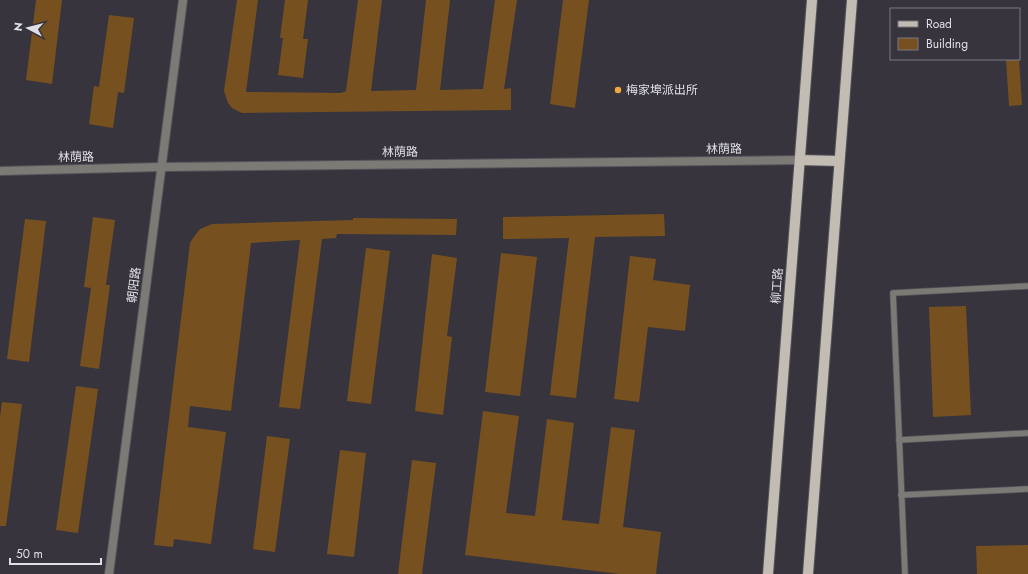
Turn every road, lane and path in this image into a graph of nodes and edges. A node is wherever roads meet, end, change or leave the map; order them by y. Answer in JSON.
{"nodes":[{"id":1,"x":183,"y":0,"type":"edge"},
{"id":2,"x":812,"y":0,"type":"edge"},
{"id":3,"x":852,"y":0,"type":"edge"},
{"id":4,"x":800,"y":160,"type":"junction"},
{"id":5,"x":839,"y":161,"type":"junction"},
{"id":6,"x":161,"y":167,"type":"junction"},
{"id":7,"x":0,"y":171,"type":"edge"},
{"id":8,"x":1028,"y":286,"type":"edge"},
{"id":9,"x":1028,"y":433,"type":"edge"},
{"id":10,"x":899,"y":440,"type":"junction"},
{"id":11,"x":1028,"y":489,"type":"edge"},
{"id":12,"x":901,"y":495,"type":"junction"},
{"id":13,"x":110,"y":574,"type":"edge"},
{"id":14,"x":768,"y":574,"type":"edge"},
{"id":15,"x":808,"y":574,"type":"edge"},
{"id":16,"x":905,"y":574,"type":"edge"}],
"edges":[{"from":1,"to":6,"type":"street","name":"朝阳路"},
{"from":2,"to":4,"type":"main road","name":"柳工路"},
{"from":3,"to":5,"type":"main road"},
{"from":4,"to":5,"type":"main road"},
{"from":4,"to":6,"type":"street","name":"林荫路"},
{"from":4,"to":14,"type":"main road","name":"柳工路"},
{"from":5,"to":15,"type":"main road"},
{"from":6,"to":7,"type":"street","name":"林荫路"},
{"from":6,"to":13,"type":"street","name":"朝阳路"},
{"from":8,"to":10,"type":"lane"},
{"from":9,"to":10,"type":"lane"},
{"from":10,"to":12,"type":"lane"},
{"from":11,"to":12,"type":"lane"},
{"from":12,"to":16,"type":"lane"}]}
